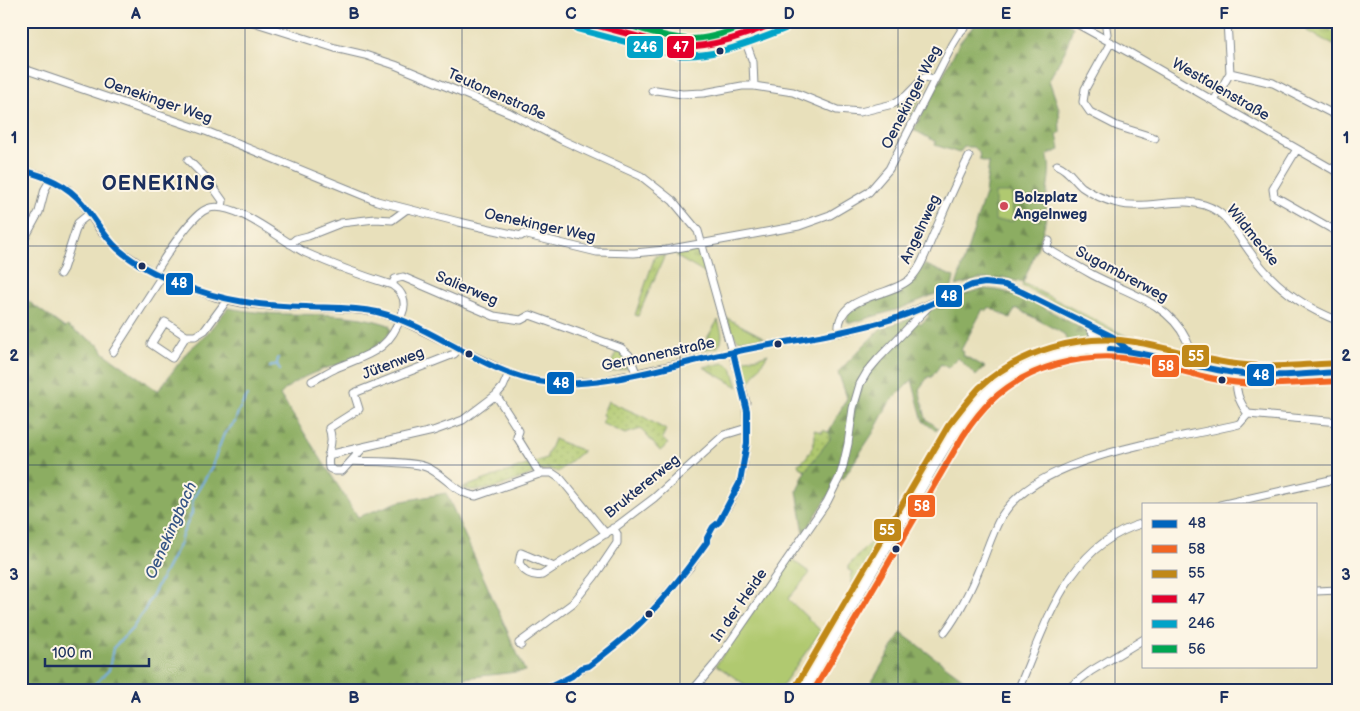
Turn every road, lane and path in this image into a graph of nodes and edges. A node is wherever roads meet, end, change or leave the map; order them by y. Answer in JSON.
{"nodes":[{"id":1,"x":250,"y":21,"type":"edge"},
{"id":2,"x":579,"y":21,"type":"edge"},
{"id":3,"x":782,"y":21,"type":"edge"},
{"id":4,"x":971,"y":21,"type":"edge"},
{"id":5,"x":1072,"y":21,"type":"edge"},
{"id":6,"x":1105,"y":21,"type":"edge"},
{"id":7,"x":1227,"y":21,"type":"edge"},
{"id":8,"x":743,"y":34,"type":"junction"},
{"id":9,"x":1108,"y":40,"type":"junction"},
{"id":10,"x":21,"y":68,"type":"edge"},
{"id":11,"x":1230,"y":73,"type":"junction"},
{"id":12,"x":934,"y":80,"type":"junction"},
{"id":13,"x":754,"y":86,"type":"junction"},
{"id":14,"x":652,"y":91,"type":"dead end"},
{"id":15,"x":1214,"y":101,"type":"junction"},
{"id":16,"x":1339,"y":117,"type":"edge"},
{"id":17,"x":1155,"y":138,"type":"dead end"},
{"id":18,"x":1297,"y":149,"type":"junction"},
{"id":19,"x":968,"y":157,"type":"dead end"},
{"id":20,"x":188,"y":160,"type":"dead end"},
{"id":21,"x":1057,"y":166,"type":"dead end"},
{"id":22,"x":21,"y":170,"type":"edge"},
{"id":23,"x":1339,"y":173,"type":"edge"},
{"id":24,"x":51,"y":179,"type":"junction"},
{"id":25,"x":222,"y":207,"type":"junction"},
{"id":26,"x":407,"y":209,"type":"junction"},
{"id":27,"x":89,"y":214,"type":"junction"},
{"id":28,"x":1339,"y":233,"type":"edge"},
{"id":29,"x":1049,"y":241,"type":"dead end"},
{"id":30,"x":701,"y":243,"type":"junction"},
{"id":31,"x":290,"y":244,"type":"junction"},
{"id":32,"x":21,"y":245,"type":"edge"},
{"id":33,"x":60,"y":274,"type":"dead end"},
{"id":34,"x":158,"y":275,"type":"junction"},
{"id":35,"x":392,"y":285,"type":"junction"},
{"id":36,"x":227,"y":300,"type":"junction"},
{"id":37,"x":932,"y":302,"type":"junction"},
{"id":38,"x":400,"y":320,"type":"junction"},
{"id":39,"x":1339,"y":321,"type":"edge"},
{"id":40,"x":1089,"y":327,"type":"junction"},
{"id":41,"x":1102,"y":332,"type":"junction"},
{"id":42,"x":839,"y":333,"type":"junction"},
{"id":43,"x":186,"y":336,"type":"junction"},
{"id":44,"x":458,"y":348,"type":"junction"},
{"id":45,"x":1104,"y":348,"type":"junction"},
{"id":46,"x":1091,"y":349,"type":"junction"},
{"id":47,"x":1129,"y":351,"type":"junction"},
{"id":48,"x":113,"y":352,"type":"dead end"},
{"id":49,"x":733,"y":352,"type":"junction"},
{"id":50,"x":1192,"y":365,"type":"junction"},
{"id":51,"x":1339,"y":372,"type":"edge"},
{"id":52,"x":509,"y":373,"type":"junction"},
{"id":53,"x":636,"y":373,"type":"junction"},
{"id":54,"x":1237,"y":373,"type":"junction"},
{"id":55,"x":312,"y":381,"type":"dead end"},
{"id":56,"x":496,"y":395,"type":"junction"},
{"id":57,"x":1248,"y":414,"type":"junction"},
{"id":58,"x":1339,"y":422,"type":"edge"},
{"id":59,"x":747,"y":428,"type":"junction"},
{"id":60,"x":364,"y":447,"type":"junction"},
{"id":61,"x":328,"y":455,"type":"junction"},
{"id":62,"x":352,"y":461,"type":"junction"},
{"id":63,"x":540,"y":474,"type":"junction"},
{"id":64,"x":1339,"y":478,"type":"edge"},
{"id":65,"x":1229,"y":503,"type":"edge"},
{"id":66,"x":1142,"y":523,"type":"edge"},
{"id":67,"x":613,"y":528,"type":"junction"},
{"id":68,"x":606,"y":534,"type":"junction"},
{"id":69,"x":554,"y":567,"type":"junction"},
{"id":70,"x":1339,"y":590,"type":"edge"},
{"id":71,"x":1318,"y":591,"type":"edge"},
{"id":72,"x":945,"y":632,"type":"dead end"},
{"id":73,"x":1142,"y":640,"type":"edge"},
{"id":74,"x":521,"y":645,"type":"dead end"},
{"id":75,"x":543,"y":690,"type":"edge"},
{"id":76,"x":693,"y":690,"type":"edge"},
{"id":77,"x":804,"y":690,"type":"edge"},
{"id":78,"x":1018,"y":690,"type":"edge"},
{"id":79,"x":1066,"y":690,"type":"edge"}],
"edges":[{"from":1,"to":30,"type":"street","name":"Teutonenstraße"},
{"from":2,"to":8,"type":"street"},
{"from":3,"to":8,"type":"street"},
{"from":4,"to":12,"type":"street","name":"Oenekinger Weg"},
{"from":5,"to":9,"type":"street"},
{"from":6,"to":9,"type":"street"},
{"from":7,"to":11,"type":"street"},
{"from":8,"to":13,"type":"street"},
{"from":9,"to":15,"type":"street","name":"Westfalenstraße"},
{"from":9,"to":17,"type":"street"},
{"from":10,"to":26,"type":"street","name":"Oenekinger Weg"},
{"from":11,"to":15,"type":"street"},
{"from":11,"to":16,"type":"street"},
{"from":12,"to":13,"type":"street"},
{"from":12,"to":30,"type":"street","name":"Oenekinger Weg"},
{"from":13,"to":14,"type":"street"},
{"from":15,"to":18,"type":"street","name":"Westfalenstraße"},
{"from":18,"to":23,"type":"street","name":"Westfalenstraße"},
{"from":18,"to":28,"type":"street"},
{"from":19,"to":42,"type":"street","name":"Angelnweg"},
{"from":20,"to":25,"type":"street"},
{"from":21,"to":39,"type":"street","name":"Wildmecke"},
{"from":22,"to":24,"type":"street","name":"Germanenstraße"},
{"from":24,"to":27,"type":"street","name":"Germanenstraße"},
{"from":24,"to":32,"type":"street"},
{"from":25,"to":31,"type":"street"},
{"from":25,"to":34,"type":"street"},
{"from":26,"to":30,"type":"street","name":"Oenekinger Weg"},
{"from":26,"to":31,"type":"street"},
{"from":27,"to":33,"type":"street"},
{"from":27,"to":34,"type":"street","name":"Germanenstraße"},
{"from":29,"to":50,"type":"street","name":"Sugambrerweg"},
{"from":30,"to":49,"type":"street","name":"Teutonenstraße"},
{"from":31,"to":35,"type":"street"},
{"from":34,"to":36,"type":"street","name":"Germanenstraße"},
{"from":34,"to":48,"type":"street"},
{"from":35,"to":38,"type":"street"},
{"from":35,"to":53,"type":"street","name":"Salierweg"},
{"from":36,"to":38,"type":"street","name":"Germanenstraße"},
{"from":36,"to":43,"type":"street"},
{"from":37,"to":40,"type":"street","name":"Germanenstraße"},
{"from":37,"to":42,"type":"street","name":"Germanenstraße"},
{"from":37,"to":76,"type":"street","name":"In der Heide"},
{"from":38,"to":44,"type":"street","name":"Germanenstraße"},
{"from":38,"to":55,"type":"street"},
{"from":40,"to":41,"type":"street","name":"Germanenstraße"},
{"from":40,"to":46,"type":"street"},
{"from":41,"to":45,"type":"street"},
{"from":41,"to":47,"type":"street","name":"Germanenstraße"},
{"from":42,"to":49,"type":"street","name":"Germanenstraße"},
{"from":43,"to":43,"type":"street"},
{"from":44,"to":52,"type":"street","name":"Germanenstraße"},
{"from":44,"to":61,"type":"street","name":"Jütenweg"},
{"from":45,"to":46,"type":"main road"},
{"from":45,"to":47,"type":"main road"},
{"from":46,"to":77,"type":"main road"},
{"from":47,"to":50,"type":"main road"},
{"from":49,"to":53,"type":"street","name":"Germanenstraße"},
{"from":49,"to":59,"type":"street","name":"Teutonenstraße"},
{"from":50,"to":54,"type":"main road"},
{"from":51,"to":54,"type":"main road"},
{"from":52,"to":53,"type":"street","name":"Germanenstraße"},
{"from":52,"to":56,"type":"street"},
{"from":54,"to":57,"type":"street"},
{"from":56,"to":60,"type":"street"},
{"from":56,"to":63,"type":"street"},
{"from":57,"to":58,"type":"street"},
{"from":57,"to":72,"type":"street"},
{"from":59,"to":67,"type":"street","name":"Bruktererweg"},
{"from":59,"to":75,"type":"street","name":"Teutonenstraße"},
{"from":60,"to":61,"type":"street"},
{"from":60,"to":62,"type":"street"},
{"from":61,"to":62,"type":"street"},
{"from":62,"to":63,"type":"street"},
{"from":63,"to":68,"type":"street"},
{"from":64,"to":65,"type":"street"},
{"from":66,"to":78,"type":"street"},
{"from":67,"to":68,"type":"street","name":"Bruktererweg"},
{"from":67,"to":74,"type":"street"},
{"from":68,"to":69,"type":"street","name":"Bruktererweg"},
{"from":69,"to":69,"type":"street","name":"Bruktererweg"},
{"from":70,"to":71,"type":"street"},
{"from":73,"to":79,"type":"street"}]}
